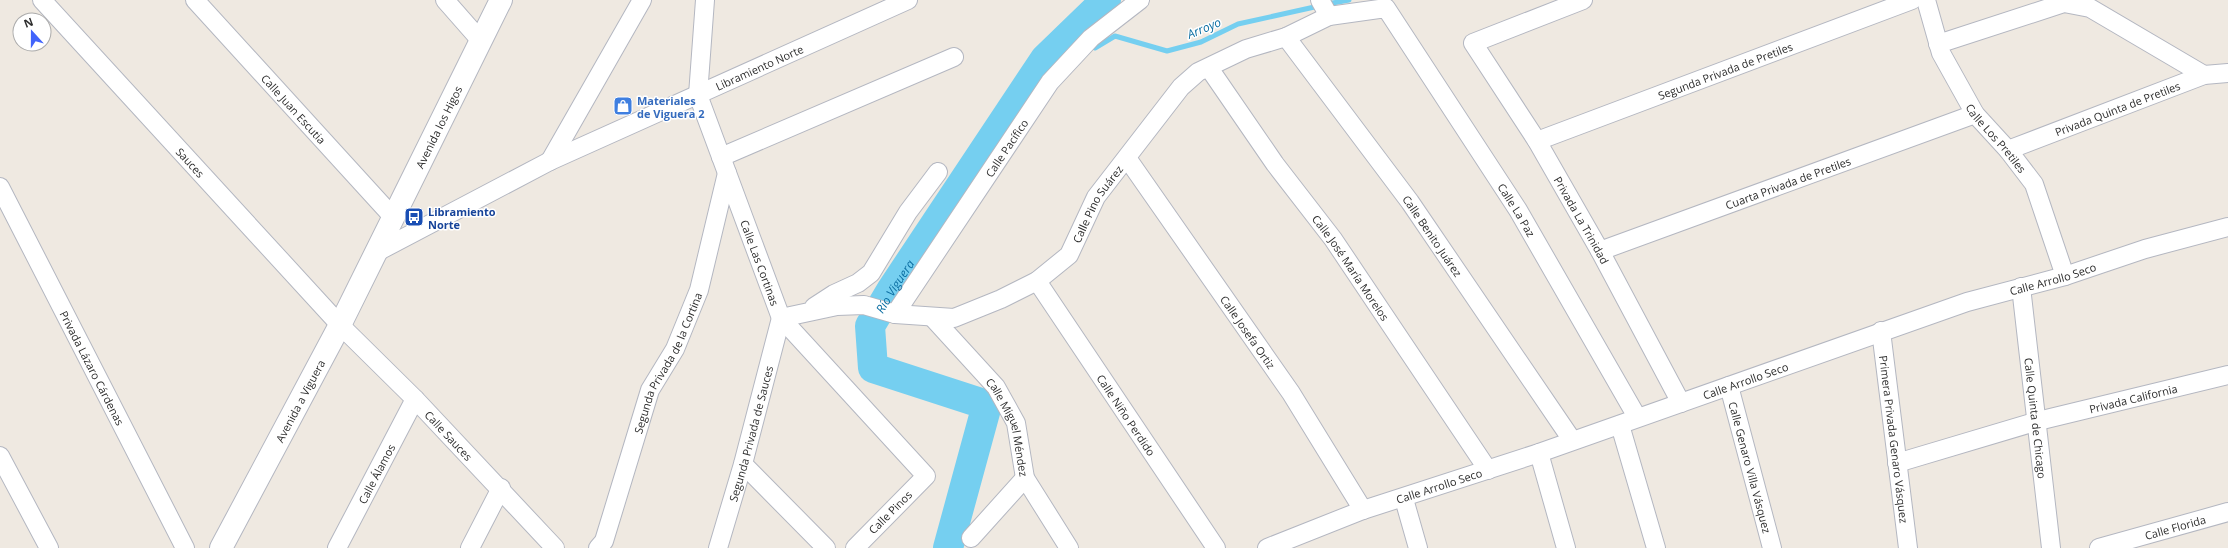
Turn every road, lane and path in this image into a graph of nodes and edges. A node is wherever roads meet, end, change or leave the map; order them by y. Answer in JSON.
{"nodes":[{"id":1,"x":42,"y":0,"type":"edge"},
{"id":2,"x":195,"y":0,"type":"edge"},
{"id":3,"x":445,"y":0,"type":"edge"},
{"id":4,"x":501,"y":0,"type":"edge"},
{"id":5,"x":642,"y":0,"type":"edge"},
{"id":6,"x":705,"y":0,"type":"edge"},
{"id":7,"x":908,"y":0,"type":"edge"},
{"id":8,"x":1140,"y":0,"type":"edge"},
{"id":9,"x":1583,"y":0,"type":"edge"},
{"id":10,"x":1912,"y":0,"type":"edge"},
{"id":11,"x":1926,"y":0,"type":"edge"},
{"id":12,"x":1386,"y":8,"type":"joint"},
{"id":13,"x":1324,"y":9,"type":"edge"},
{"id":14,"x":1286,"y":37,"type":"junction"},
{"id":15,"x":481,"y":41,"type":"junction"},
{"id":16,"x":1938,"y":44,"type":"junction"},
{"id":17,"x":954,"y":58,"type":"dead end"},
{"id":18,"x":1209,"y":68,"type":"junction"},
{"id":19,"x":2228,"y":73,"type":"edge"},
{"id":20,"x":2204,"y":75,"type":"junction"},
{"id":21,"x":698,"y":94,"type":"junction"},
{"id":22,"x":1975,"y":114,"type":"junction"},
{"id":23,"x":1537,"y":141,"type":"junction"},
{"id":24,"x":2008,"y":150,"type":"junction"},
{"id":25,"x":1127,"y":158,"type":"junction"},
{"id":26,"x":550,"y":161,"type":"junction"},
{"id":27,"x":724,"y":165,"type":"junction"},
{"id":28,"x":938,"y":172,"type":"dead end"},
{"id":29,"x":0,"y":186,"type":"edge"},
{"id":30,"x":393,"y":217,"type":"junction"},
{"id":31,"x":2228,"y":227,"type":"edge"},
{"id":32,"x":1600,"y":251,"type":"junction"},
{"id":33,"x":375,"y":252,"type":"junction"},
{"id":34,"x":2065,"y":276,"type":"junction"},
{"id":35,"x":1037,"y":281,"type":"junction"},
{"id":36,"x":2021,"y":287,"type":"junction"},
{"id":37,"x":805,"y":313,"type":"junction"},
{"id":38,"x":895,"y":314,"type":"junction"},
{"id":39,"x":932,"y":317,"type":"junction"},
{"id":40,"x":780,"y":318,"type":"junction"},
{"id":41,"x":340,"y":325,"type":"junction"},
{"id":42,"x":1881,"y":330,"type":"junction"},
{"id":43,"x":2228,"y":375,"type":"edge"},
{"id":44,"x":1728,"y":386,"type":"junction"},
{"id":45,"x":415,"y":399,"type":"junction"},
{"id":46,"x":1681,"y":403,"type":"junction"},
{"id":47,"x":1637,"y":417,"type":"junction"},
{"id":48,"x":2038,"y":421,"type":"junction"},
{"id":49,"x":1620,"y":425,"type":"junction"},
{"id":50,"x":1572,"y":440,"type":"junction"},
{"id":51,"x":1538,"y":453,"type":"junction"},
{"id":52,"x":0,"y":456,"type":"edge"},
{"id":53,"x":1897,"y":463,"type":"junction"},
{"id":54,"x":743,"y":464,"type":"junction"},
{"id":55,"x":1488,"y":470,"type":"junction"},
{"id":56,"x":926,"y":476,"type":"joint"},
{"id":57,"x":1025,"y":478,"type":"junction"},
{"id":58,"x":501,"y":488,"type":"junction"},
{"id":59,"x":1404,"y":498,"type":"junction"},
{"id":60,"x":1364,"y":510,"type":"junction"},
{"id":61,"x":2228,"y":512,"type":"edge"},
{"id":62,"x":971,"y":538,"type":"dead end"},
{"id":63,"x":49,"y":548,"type":"edge"},
{"id":64,"x":185,"y":548,"type":"edge"},
{"id":65,"x":221,"y":548,"type":"edge"},
{"id":66,"x":338,"y":548,"type":"edge"},
{"id":67,"x":470,"y":548,"type":"edge"},
{"id":68,"x":555,"y":548,"type":"edge"},
{"id":69,"x":598,"y":548,"type":"edge"},
{"id":70,"x":718,"y":548,"type":"edge"},
{"id":71,"x":826,"y":548,"type":"edge"},
{"id":72,"x":855,"y":548,"type":"edge"},
{"id":73,"x":1069,"y":548,"type":"edge"},
{"id":74,"x":1216,"y":548,"type":"edge"},
{"id":75,"x":1267,"y":548,"type":"edge"},
{"id":76,"x":1418,"y":548,"type":"edge"},
{"id":77,"x":1566,"y":548,"type":"edge"},
{"id":78,"x":1656,"y":548,"type":"edge"},
{"id":79,"x":1772,"y":548,"type":"edge"},
{"id":80,"x":1908,"y":548,"type":"edge"},
{"id":81,"x":2051,"y":548,"type":"edge"},
{"id":82,"x":2099,"y":548,"type":"edge"}],
"edges":[{"from":1,"to":41,"type":"street","name":"Sauces"},
{"from":2,"to":30,"type":"street","name":"Calle Juan Escutia"},
{"from":3,"to":15,"type":"street"},
{"from":4,"to":15,"type":"street","name":"Avenida los Higos"},
{"from":5,"to":26,"type":"street"},
{"from":6,"to":21,"type":"street","name":"Calle Las Cortinas"},
{"from":7,"to":21,"type":"street","name":"Libramiento Norte"},
{"from":8,"to":38,"type":"street","name":"Calle Pacífico"},
{"from":9,"to":23,"type":"street","name":"Privada La Trinidad"},
{"from":10,"to":23,"type":"street","name":"Segunda Privada de Pretiles"},
{"from":11,"to":16,"type":"street","name":"Calle Los Pretiles"},
{"from":12,"to":13,"type":"street","name":"Calle Pino Suárez"},
{"from":12,"to":47,"type":"street","name":"Calle La Paz"},
{"from":13,"to":14,"type":"street","name":"Calle Pino Suárez"},
{"from":14,"to":18,"type":"street","name":"Calle Pino Suárez"},
{"from":14,"to":50,"type":"street","name":"Calle Benito Juárez"},
{"from":15,"to":30,"type":"street","name":"Avenida los Higos"},
{"from":16,"to":20,"type":"street"},
{"from":16,"to":22,"type":"street","name":"Calle Los Pretiles"},
{"from":17,"to":27,"type":"street"},
{"from":18,"to":25,"type":"street","name":"Calle Pino Suárez"},
{"from":18,"to":55,"type":"street","name":"Calle José María Morelos"},
{"from":19,"to":20,"type":"street","name":"Privada Quinta de Pretiles"},
{"from":20,"to":24,"type":"street","name":"Privada Quinta de Pretiles"},
{"from":21,"to":26,"type":"street","name":"Libramiento Norte"},
{"from":21,"to":27,"type":"street","name":"Calle Las Cortinas"},
{"from":22,"to":24,"type":"street","name":"Calle Los Pretiles"},
{"from":22,"to":32,"type":"street","name":"Cuarta Privada de Pretiles"},
{"from":23,"to":32,"type":"street","name":"Privada La Trinidad"},
{"from":24,"to":34,"type":"street","name":"Calle Los Pretiles"},
{"from":25,"to":35,"type":"street","name":"Calle Pino Suárez"},
{"from":25,"to":60,"type":"street","name":"Calle Josefa Ortiz"},
{"from":26,"to":33,"type":"street","name":"Libramiento Norte"},
{"from":27,"to":40,"type":"street","name":"Calle Las Cortinas"},
{"from":27,"to":69,"type":"street","name":"Segunda Privada de la Cortina"},
{"from":28,"to":37,"type":"street"},
{"from":29,"to":64,"type":"street","name":"Privada Lázaro Cárdenas"},
{"from":30,"to":33,"type":"street","name":"Avenida los Higos"},
{"from":31,"to":34,"type":"street","name":"Calle Arrollo Seco"},
{"from":32,"to":46,"type":"street","name":"Privada La Trinidad"},
{"from":33,"to":41,"type":"street","name":"Avenida a Viguera"},
{"from":34,"to":36,"type":"street","name":"Calle Arrollo Seco"},
{"from":35,"to":39,"type":"street","name":"Calle Pino Suárez"},
{"from":35,"to":74,"type":"street","name":"Calle Niño Perdido"},
{"from":36,"to":42,"type":"street","name":"Calle Arrollo Seco"},
{"from":36,"to":48,"type":"street","name":"Calle Quinta de Chicago"},
{"from":37,"to":38,"type":"street","name":"Calle Pino Suárez"},
{"from":37,"to":40,"type":"street","name":"Calle Pino Suárez"},
{"from":38,"to":39,"type":"street","name":"Calle Pino Suárez"},
{"from":39,"to":57,"type":"street","name":"Calle Miguel Méndez"},
{"from":40,"to":54,"type":"street","name":"Segunda Privada de Sauces"},
{"from":40,"to":56,"type":"street","name":"Calle Las Cortinas"},
{"from":41,"to":45,"type":"street","name":"Calle Sauces"},
{"from":41,"to":65,"type":"street","name":"Avenida a Viguera"},
{"from":42,"to":44,"type":"street","name":"Calle Arrollo Seco"},
{"from":42,"to":53,"type":"street","name":"Primera Privada Genaro Vásquez"},
{"from":43,"to":48,"type":"street","name":"Privada California"},
{"from":44,"to":46,"type":"street","name":"Calle Arrollo Seco"},
{"from":44,"to":79,"type":"street","name":"Calle Genaro Villa Vásquez"},
{"from":45,"to":58,"type":"street","name":"Calle Sauces"},
{"from":45,"to":66,"type":"street","name":"Calle Álamos"},
{"from":46,"to":47,"type":"street","name":"Calle Arrollo Seco"},
{"from":47,"to":49,"type":"street","name":"Calle Arrollo Seco"},
{"from":48,"to":53,"type":"street","name":"Privada California"},
{"from":48,"to":81,"type":"street","name":"Calle Quinta de Chicago"},
{"from":49,"to":50,"type":"street","name":"Calle Arrollo Seco"},
{"from":49,"to":78,"type":"street"},
{"from":50,"to":51,"type":"street","name":"Calle Arrollo Seco"},
{"from":51,"to":55,"type":"street","name":"Calle Arrollo Seco"},
{"from":51,"to":77,"type":"street"},
{"from":52,"to":63,"type":"street"},
{"from":53,"to":80,"type":"street","name":"Primera Privada Genaro Vásquez"},
{"from":54,"to":70,"type":"street","name":"Segunda Privada de Sauces"},
{"from":54,"to":71,"type":"street"},
{"from":55,"to":59,"type":"street","name":"Calle Arrollo Seco"},
{"from":56,"to":72,"type":"street","name":"Calle Pinos"},
{"from":57,"to":62,"type":"street"},
{"from":57,"to":73,"type":"street","name":"Calle Miguel Méndez"},
{"from":58,"to":67,"type":"street"},
{"from":58,"to":68,"type":"street","name":"Calle Sauces"},
{"from":59,"to":60,"type":"street","name":"Calle Arrollo Seco"},
{"from":59,"to":76,"type":"street"},
{"from":60,"to":75,"type":"street","name":"Calle Arrollo Seco"},
{"from":61,"to":82,"type":"street","name":"Calle Florida"}]}
